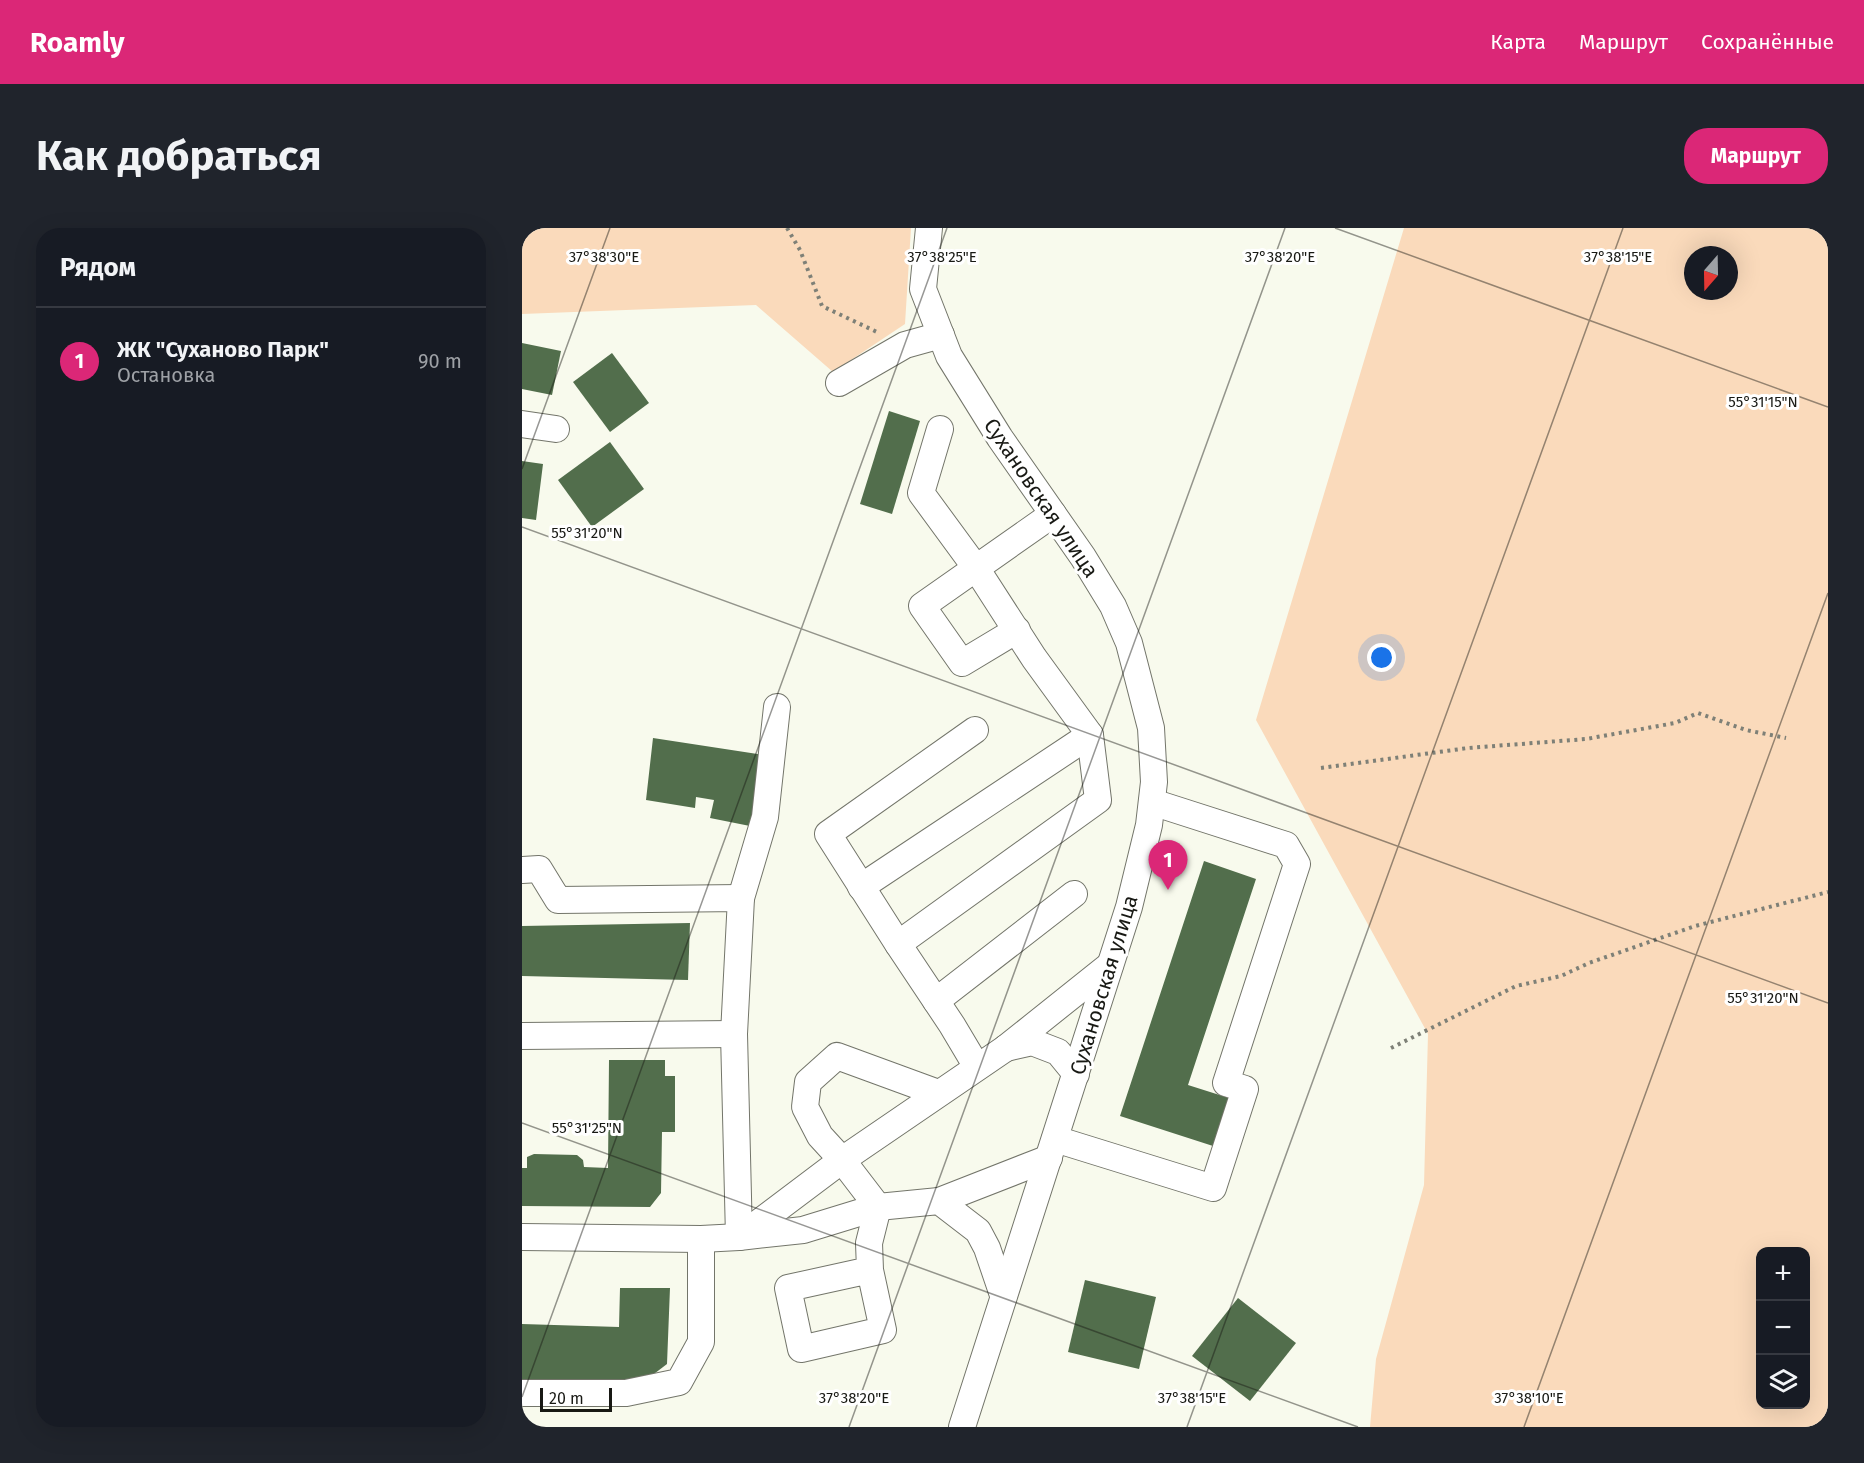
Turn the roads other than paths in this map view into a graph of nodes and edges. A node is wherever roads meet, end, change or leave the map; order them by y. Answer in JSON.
{"nodes":[{"id":1,"x":929,"y":228,"type":"edge"},
{"id":2,"x":941,"y":335,"type":"junction"},
{"id":3,"x":839,"y":383,"type":"dead end"},
{"id":4,"x":522,"y":424,"type":"edge"},
{"id":5,"x":556,"y":429,"type":"dead end"},
{"id":6,"x":940,"y":429,"type":"dead end"},
{"id":7,"x":1053,"y":514,"type":"junction"},
{"id":8,"x":976,"y":568,"type":"junction"},
{"id":9,"x":1017,"y":630,"type":"junction"},
{"id":10,"x":777,"y":707,"type":"dead end"},
{"id":11,"x":975,"y":730,"type":"dead end"},
{"id":12,"x":1090,"y":735,"type":"junction"},
{"id":13,"x":1152,"y":802,"type":"junction"},
{"id":14,"x":522,"y":870,"type":"edge"},
{"id":15,"x":861,"y":887,"type":"junction"},
{"id":16,"x":1074,"y":894,"type":"dead end"},
{"id":17,"x":741,"y":898,"type":"junction"},
{"id":18,"x":898,"y":944,"type":"junction"},
{"id":19,"x":1110,"y":965,"type":"junction"},
{"id":20,"x":936,"y":1001,"type":"junction"},
{"id":21,"x":734,"y":1034,"type":"junction"},
{"id":22,"x":522,"y":1035,"type":"edge"},
{"id":23,"x":1006,"y":1048,"type":"junction"},
{"id":24,"x":977,"y":1067,"type":"junction"},
{"id":25,"x":1076,"y":1074,"type":"junction"},
{"id":26,"x":938,"y":1093,"type":"junction"},
{"id":27,"x":1052,"y":1148,"type":"junction"},
{"id":28,"x":842,"y":1160,"type":"junction"},
{"id":29,"x":939,"y":1201,"type":"junction"},
{"id":30,"x":878,"y":1207,"type":"junction"},
{"id":31,"x":522,"y":1236,"type":"edge"},
{"id":32,"x":739,"y":1237,"type":"junction"},
{"id":33,"x":701,"y":1239,"type":"junction"},
{"id":34,"x":870,"y":1270,"type":"dead end"},
{"id":35,"x":1003,"y":1295,"type":"junction"},
{"id":36,"x":522,"y":1393,"type":"edge"},
{"id":37,"x":962,"y":1427,"type":"edge"}],
"edges":[{"from":1,"to":2,"type":"street","name":"Сухановская улица"},
{"from":2,"to":3,"type":"street"},
{"from":2,"to":7,"type":"street","name":"Сухановская улица"},
{"from":4,"to":5,"type":"street"},
{"from":6,"to":8,"type":"street"},
{"from":7,"to":8,"type":"street"},
{"from":7,"to":13,"type":"street","name":"Сухановская улица"},
{"from":8,"to":9,"type":"street"},
{"from":8,"to":9,"type":"street"},
{"from":9,"to":12,"type":"street"},
{"from":10,"to":17,"type":"street"},
{"from":11,"to":15,"type":"street"},
{"from":12,"to":15,"type":"street"},
{"from":12,"to":18,"type":"street"},
{"from":13,"to":19,"type":"street","name":"Сухановская улица"},
{"from":13,"to":27,"type":"street"},
{"from":14,"to":17,"type":"street"},
{"from":15,"to":18,"type":"street"},
{"from":16,"to":20,"type":"street"},
{"from":17,"to":21,"type":"street"},
{"from":18,"to":20,"type":"street"},
{"from":19,"to":23,"type":"street"},
{"from":19,"to":25,"type":"street","name":"Сухановская улица"},
{"from":20,"to":24,"type":"street"},
{"from":21,"to":22,"type":"street"},
{"from":21,"to":32,"type":"street"},
{"from":23,"to":24,"type":"street"},
{"from":23,"to":25,"type":"street"},
{"from":24,"to":26,"type":"street"},
{"from":25,"to":27,"type":"street","name":"Сухановская улица"},
{"from":26,"to":28,"type":"street"},
{"from":26,"to":28,"type":"street"},
{"from":27,"to":29,"type":"street"},
{"from":27,"to":35,"type":"street","name":"Сухановская улица"},
{"from":28,"to":30,"type":"street"},
{"from":28,"to":32,"type":"street"},
{"from":29,"to":30,"type":"street"},
{"from":29,"to":35,"type":"street"},
{"from":30,"to":32,"type":"street"},
{"from":30,"to":34,"type":"street"},
{"from":31,"to":33,"type":"street"},
{"from":32,"to":33,"type":"street"},
{"from":33,"to":36,"type":"street"},
{"from":35,"to":37,"type":"street","name":"Сухановская улица"}]}
